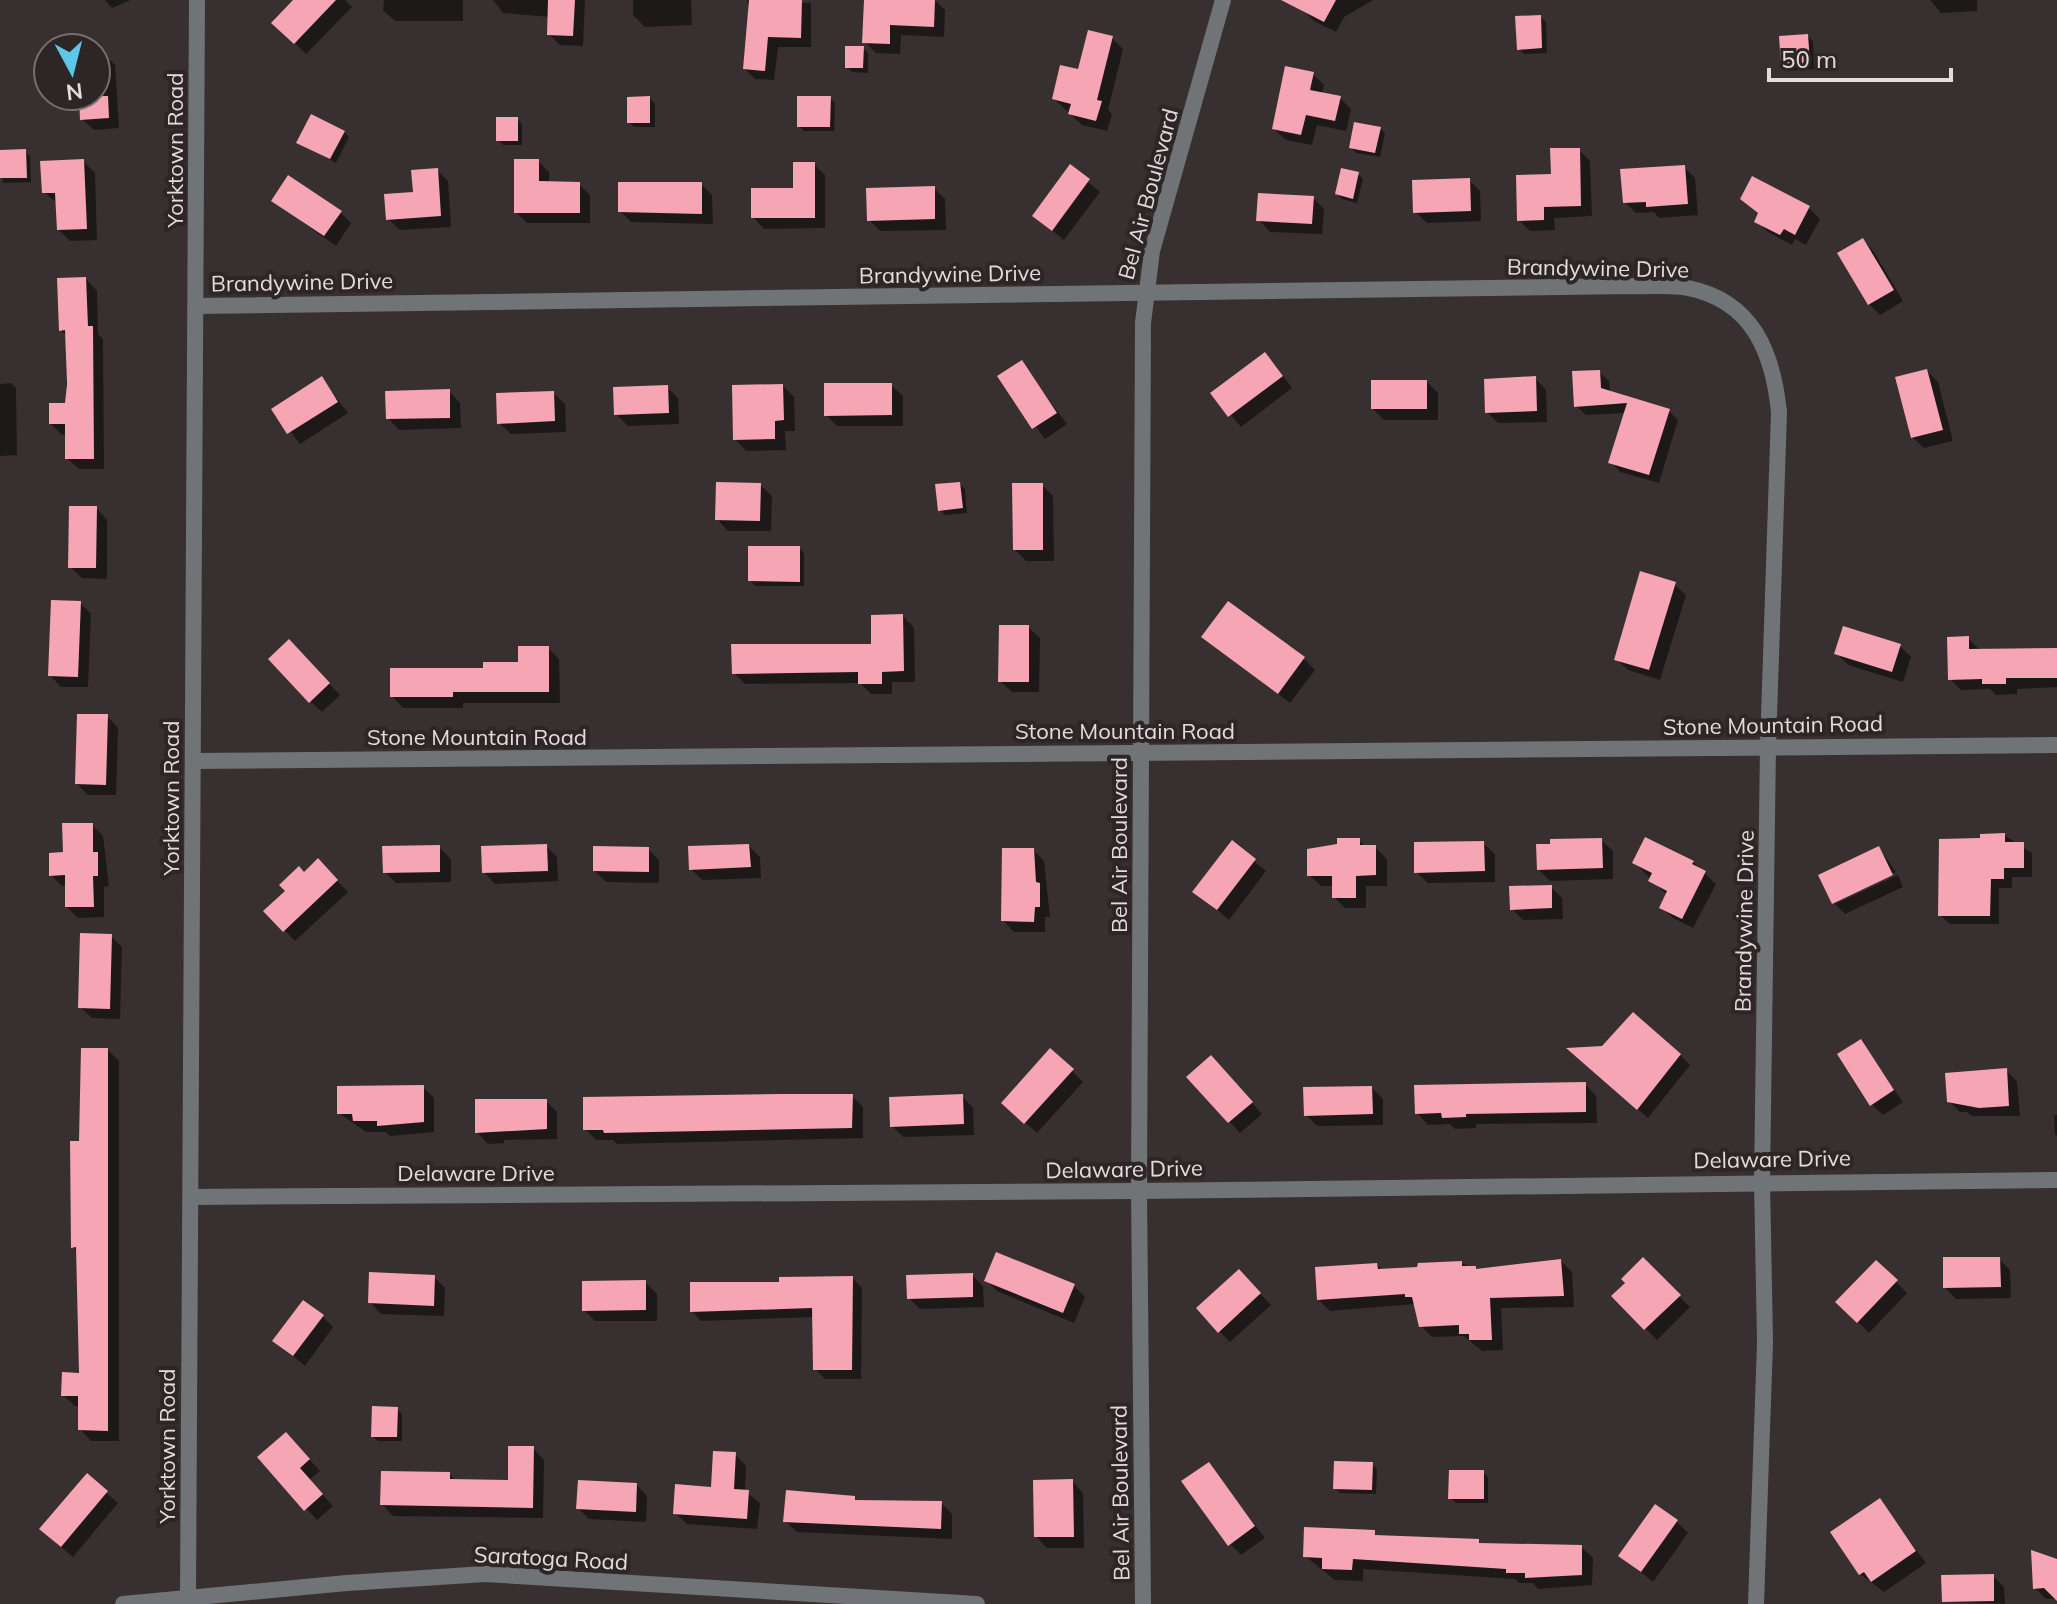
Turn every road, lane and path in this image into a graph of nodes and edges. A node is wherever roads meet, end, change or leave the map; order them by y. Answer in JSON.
{"nodes":[{"id":1,"x":197,"y":0,"type":"edge"},
{"id":2,"x":1223,"y":0,"type":"edge"},
{"id":3,"x":1144,"y":294,"type":"junction"},
{"id":4,"x":196,"y":306,"type":"junction"},
{"id":5,"x":2057,"y":745,"type":"edge"},
{"id":6,"x":1768,"y":747,"type":"junction"},
{"id":7,"x":1141,"y":753,"type":"junction"},
{"id":8,"x":193,"y":761,"type":"junction"},
{"id":9,"x":2057,"y":1180,"type":"edge"},
{"id":10,"x":1762,"y":1181,"type":"junction"},
{"id":11,"x":1139,"y":1191,"type":"junction"},
{"id":12,"x":191,"y":1197,"type":"junction"},
{"id":13,"x":188,"y":1595,"type":"junction"},
{"id":14,"x":123,"y":1604,"type":"edge"},
{"id":15,"x":977,"y":1604,"type":"edge"},
{"id":16,"x":1143,"y":1604,"type":"edge"},
{"id":17,"x":1756,"y":1604,"type":"edge"}],
"edges":[{"from":1,"to":4,"type":"street","name":"Yorktown Road"},
{"from":2,"to":3,"type":"street","name":"Bel Air Boulevard"},
{"from":3,"to":4,"type":"street","name":"Brandywine Drive"},
{"from":3,"to":6,"type":"street","name":"Brandywine Drive"},
{"from":3,"to":7,"type":"street","name":"Bel Air Boulevard"},
{"from":4,"to":8,"type":"street","name":"Yorktown Road"},
{"from":5,"to":6,"type":"street","name":"Stone Mountain Road"},
{"from":6,"to":7,"type":"street","name":"Stone Mountain Road"},
{"from":6,"to":10,"type":"street","name":"Brandywine Drive"},
{"from":7,"to":8,"type":"street","name":"Stone Mountain Road"},
{"from":7,"to":11,"type":"street","name":"Bel Air Boulevard"},
{"from":8,"to":12,"type":"street","name":"Yorktown Road"},
{"from":9,"to":10,"type":"street","name":"Delaware Drive"},
{"from":10,"to":11,"type":"street","name":"Delaware Drive"},
{"from":10,"to":17,"type":"street","name":"Brandywine Drive"},
{"from":11,"to":12,"type":"street","name":"Delaware Drive"},
{"from":11,"to":16,"type":"street","name":"Bel Air Boulevard"},
{"from":12,"to":13,"type":"street","name":"Yorktown Road"},
{"from":13,"to":14,"type":"street","name":"Saratoga Road"},
{"from":13,"to":15,"type":"street","name":"Saratoga Road"}]}
